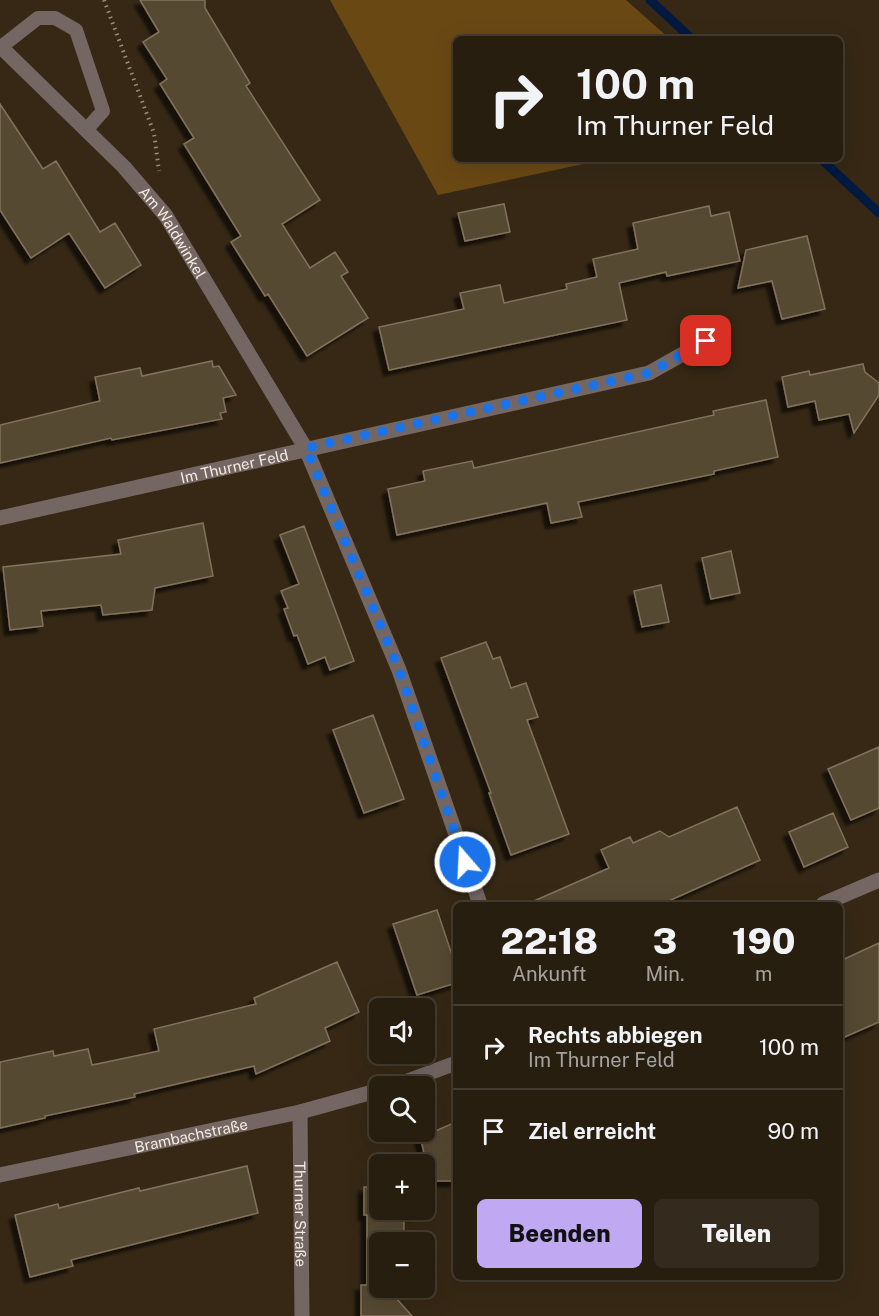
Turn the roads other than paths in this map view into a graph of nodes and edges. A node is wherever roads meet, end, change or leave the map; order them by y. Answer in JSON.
{"nodes":[{"id":1,"x":0,"y":47,"type":"edge"},
{"id":2,"x":86,"y":130,"type":"junction"},
{"id":3,"x":706,"y":341,"type":"dead end"},
{"id":4,"x":306,"y":448,"type":"junction"},
{"id":5,"x":0,"y":518,"type":"edge"},
{"id":6,"x":879,"y":880,"type":"edge"},
{"id":7,"x":479,"y":902,"type":"edge"},
{"id":8,"x":828,"y":902,"type":"edge"},
{"id":9,"x":453,"y":1064,"type":"edge"},
{"id":10,"x":420,"y":1076,"type":"edge"},
{"id":11,"x":369,"y":1093,"type":"edge"},
{"id":12,"x":300,"y":1112,"type":"junction"},
{"id":13,"x":0,"y":1175,"type":"edge"},
{"id":14,"x":302,"y":1316,"type":"edge"}],
"edges":[{"from":1,"to":2,"type":"street","name":"Am Waldwinkel"},
{"from":1,"to":2,"type":"lane"},
{"from":2,"to":4,"type":"street","name":"Am Waldwinkel"},
{"from":3,"to":4,"type":"street","name":"Im Thurner Feld"},
{"from":4,"to":5,"type":"street","name":"Im Thurner Feld"},
{"from":4,"to":7,"type":"street","name":"Am Waldwinkel"},
{"from":6,"to":8,"type":"street"},
{"from":9,"to":10,"type":"street"},
{"from":11,"to":12,"type":"street","name":"Brambachstraße"},
{"from":12,"to":13,"type":"street","name":"Brambachstraße"},
{"from":12,"to":14,"type":"street","name":"Thurner Straße"}]}
